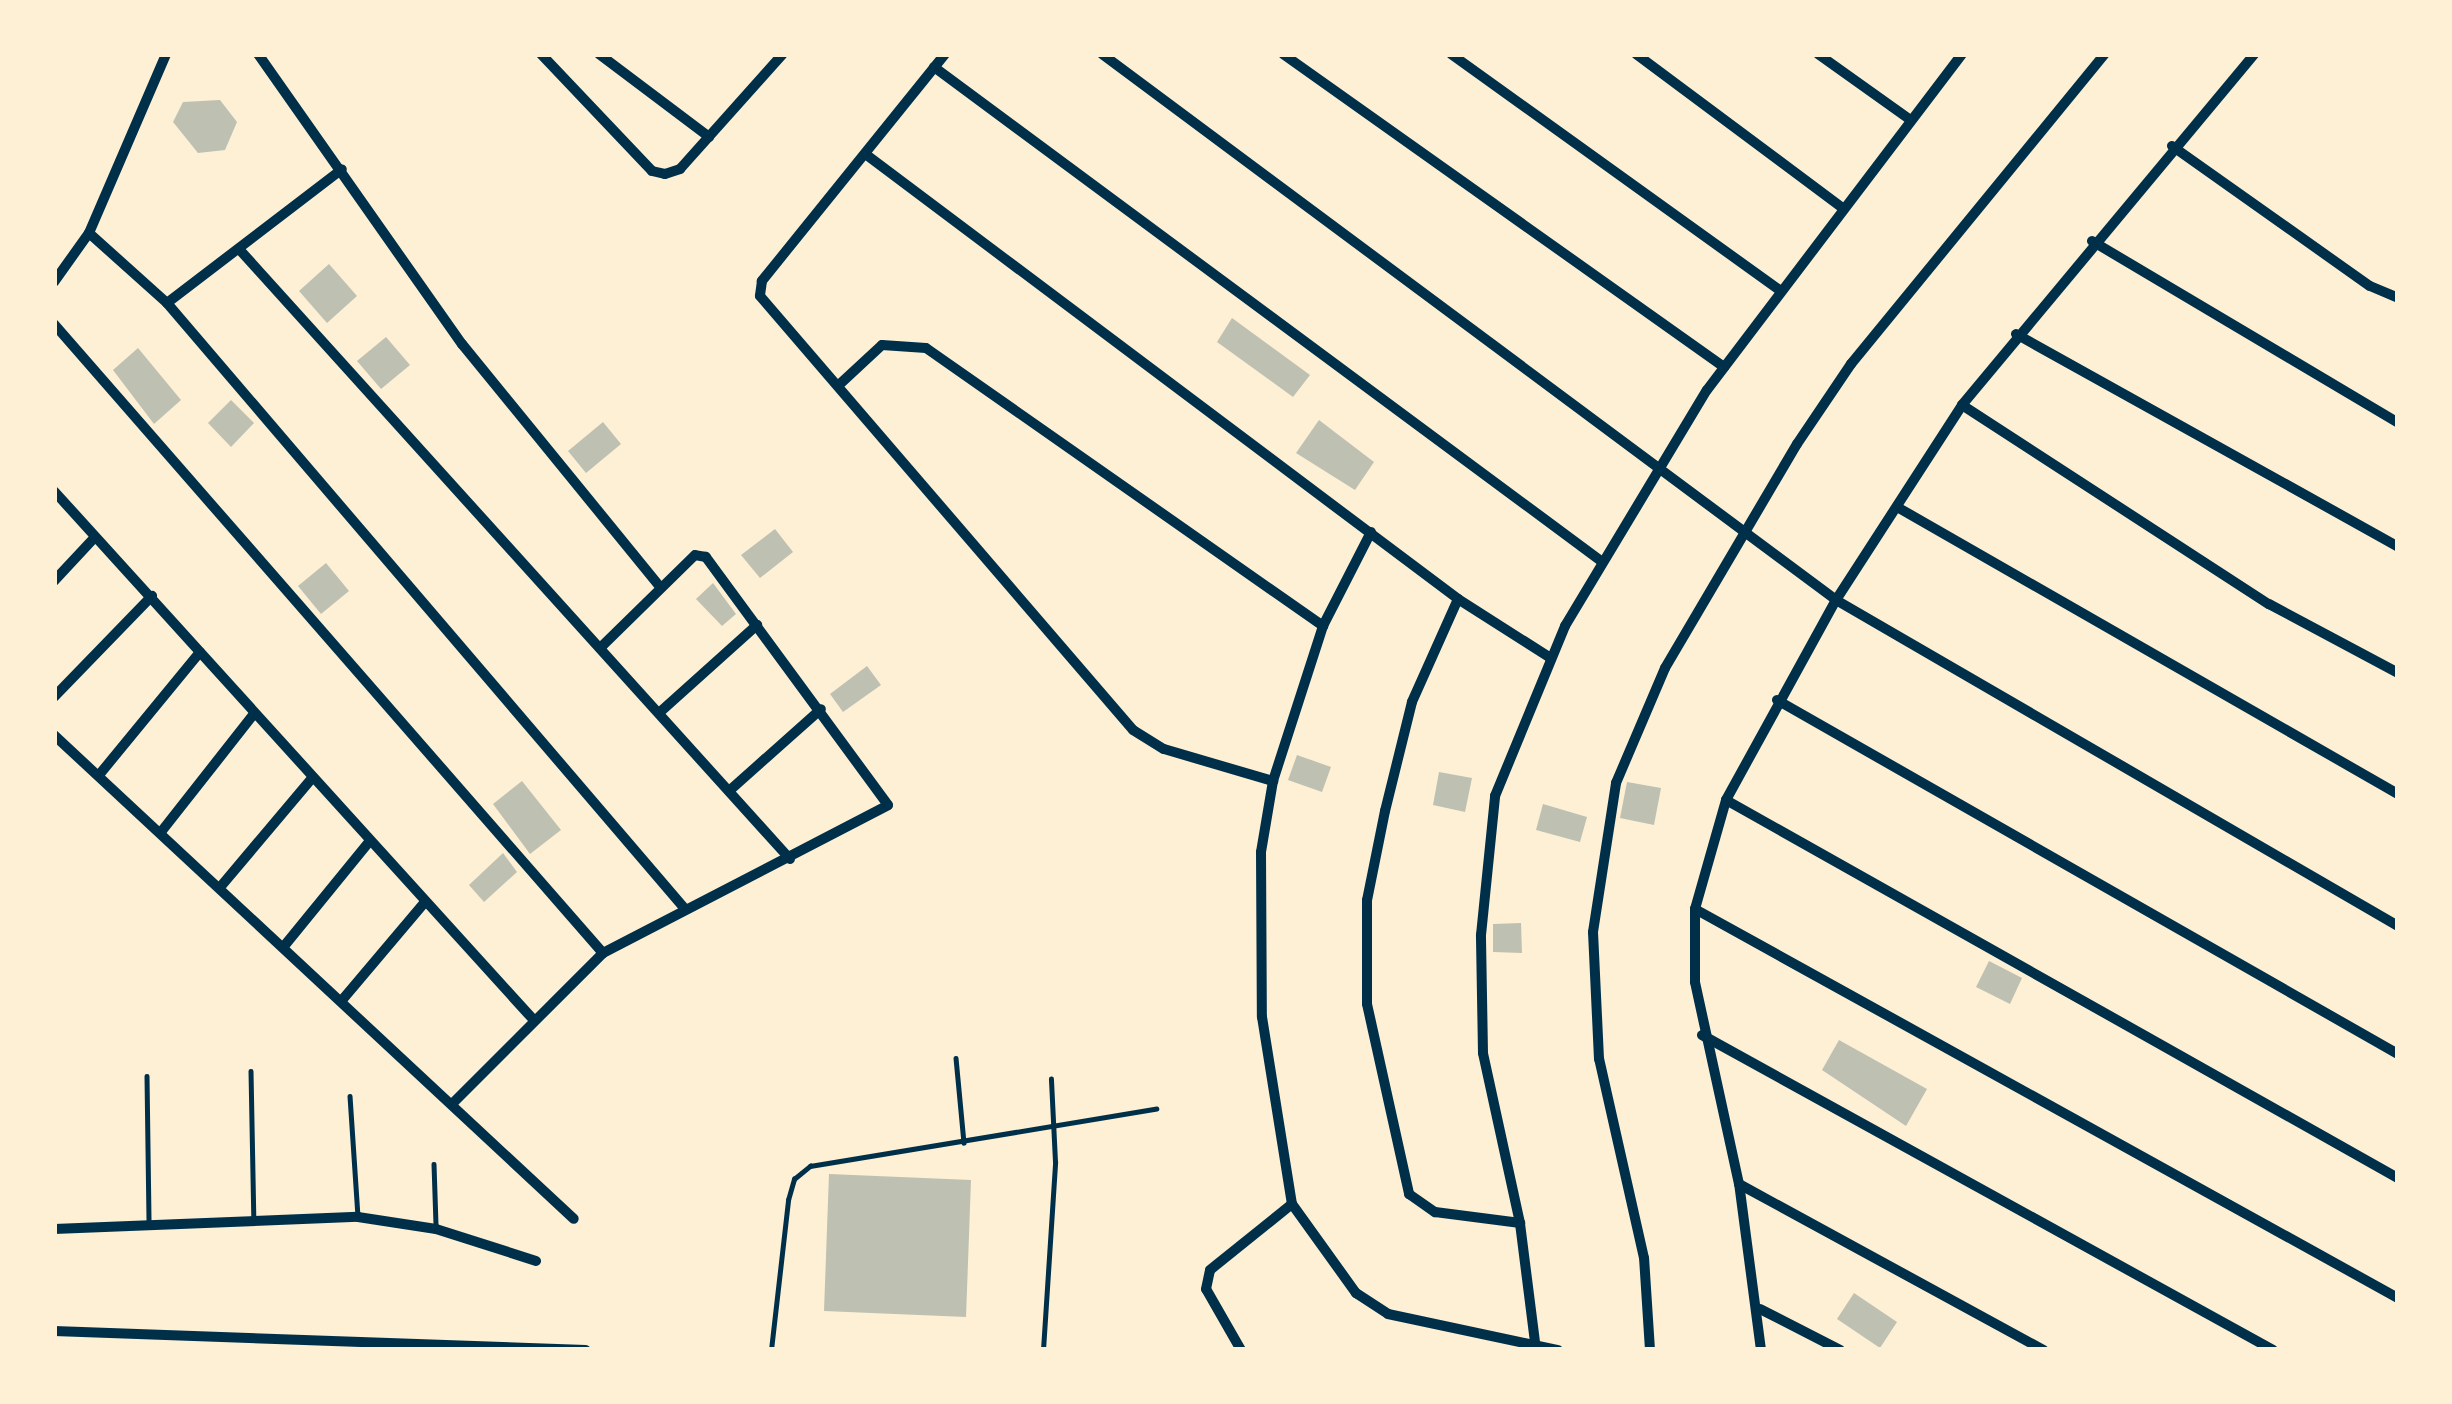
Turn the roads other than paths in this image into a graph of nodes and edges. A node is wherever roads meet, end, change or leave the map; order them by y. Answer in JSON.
{"nodes":[{"id":1,"x":166,"y":54,"type":"edge"},
{"id":2,"x":258,"y":54,"type":"edge"},
{"id":3,"x":541,"y":54,"type":"edge"},
{"id":4,"x":599,"y":54,"type":"edge"},
{"id":5,"x":760,"y":54,"type":"edge"},
{"id":6,"x":783,"y":54,"type":"edge"},
{"id":7,"x":945,"y":54,"type":"edge"},
{"id":8,"x":1102,"y":54,"type":"edge"},
{"id":9,"x":1283,"y":54,"type":"edge"},
{"id":10,"x":1451,"y":54,"type":"edge"},
{"id":11,"x":1636,"y":54,"type":"edge"},
{"id":12,"x":1818,"y":54,"type":"edge"},
{"id":13,"x":1962,"y":54,"type":"edge"},
{"id":14,"x":2105,"y":54,"type":"edge"},
{"id":15,"x":2254,"y":54,"type":"edge"},
{"id":16,"x":774,"y":66,"type":"junction"},
{"id":17,"x":934,"y":67,"type":"junction"},
{"id":18,"x":1909,"y":119,"type":"junction"},
{"id":19,"x":709,"y":137,"type":"junction"},
{"id":20,"x":2172,"y":146,"type":"junction"},
{"id":21,"x":868,"y":156,"type":"junction"},
{"id":22,"x":342,"y":169,"type":"junction"},
{"id":23,"x":1840,"y":207,"type":"junction"},
{"id":24,"x":89,"y":233,"type":"junction"},
{"id":25,"x":2092,"y":241,"type":"junction"},
{"id":26,"x":239,"y":249,"type":"junction"},
{"id":27,"x":54,"y":281,"type":"edge"},
{"id":28,"x":1778,"y":289,"type":"junction"},
{"id":29,"x":2398,"y":298,"type":"edge"},
{"id":30,"x":167,"y":303,"type":"junction"},
{"id":31,"x":54,"y":324,"type":"edge"},
{"id":32,"x":2016,"y":334,"type":"junction"},
{"id":33,"x":1724,"y":367,"type":"junction"},
{"id":34,"x":841,"y":383,"type":"junction"},
{"id":35,"x":1962,"y":405,"type":"junction"},
{"id":36,"x":2398,"y":423,"type":"edge"},
{"id":37,"x":1657,"y":473,"type":"junction"},
{"id":38,"x":54,"y":491,"type":"edge"},
{"id":39,"x":1897,"y":507,"type":"junction"},
{"id":40,"x":1371,"y":532,"type":"junction"},
{"id":41,"x":1742,"y":534,"type":"junction"},
{"id":42,"x":95,"y":537,"type":"junction"},
{"id":43,"x":2398,"y":547,"type":"edge"},
{"id":44,"x":1601,"y":561,"type":"junction"},
{"id":45,"x":54,"y":581,"type":"edge"},
{"id":46,"x":661,"y":587,"type":"junction"},
{"id":47,"x":152,"y":596,"type":"junction"},
{"id":48,"x":1458,"y":598,"type":"junction"},
{"id":49,"x":1836,"y":600,"type":"junction"},
{"id":50,"x":757,"y":625,"type":"junction"},
{"id":51,"x":1323,"y":626,"type":"junction"},
{"id":52,"x":600,"y":648,"type":"junction"},
{"id":53,"x":200,"y":652,"type":"junction"},
{"id":54,"x":1549,"y":657,"type":"junction"},
{"id":55,"x":2398,"y":673,"type":"edge"},
{"id":56,"x":54,"y":697,"type":"edge"},
{"id":57,"x":1777,"y":700,"type":"junction"},
{"id":58,"x":821,"y":709,"type":"junction"},
{"id":59,"x":659,"y":713,"type":"junction"},
{"id":60,"x":254,"y":714,"type":"junction"},
{"id":61,"x":54,"y":735,"type":"edge"},
{"id":62,"x":98,"y":775,"type":"junction"},
{"id":63,"x":312,"y":778,"type":"junction"},
{"id":64,"x":1274,"y":781,"type":"junction"},
{"id":65,"x":728,"y":791,"type":"junction"},
{"id":66,"x":2398,"y":794,"type":"edge"},
{"id":67,"x":1726,"y":800,"type":"junction"},
{"id":68,"x":160,"y":832,"type":"junction"},
{"id":69,"x":369,"y":842,"type":"junction"},
{"id":70,"x":790,"y":859,"type":"junction"},
{"id":71,"x":222,"y":885,"type":"junction"},
{"id":72,"x":424,"y":902,"type":"junction"},
{"id":73,"x":684,"y":908,"type":"junction"},
{"id":74,"x":1695,"y":909,"type":"junction"},
{"id":75,"x":2398,"y":926,"type":"edge"},
{"id":76,"x":285,"y":945,"type":"junction"},
{"id":77,"x":603,"y":953,"type":"junction"},
{"id":78,"x":343,"y":999,"type":"junction"},
{"id":79,"x":531,"y":1017,"type":"junction"},
{"id":80,"x":1702,"y":1035,"type":"junction"},
{"id":81,"x":2398,"y":1054,"type":"edge"},
{"id":82,"x":956,"y":1058,"type":"dead end"},
{"id":83,"x":251,"y":1072,"type":"dead end"},
{"id":84,"x":147,"y":1076,"type":"dead end"},
{"id":85,"x":1051,"y":1079,"type":"dead end"},
{"id":86,"x":350,"y":1096,"type":"dead end"},
{"id":87,"x":453,"y":1103,"type":"junction"},
{"id":88,"x":1156,"y":1109,"type":"dead end"},
{"id":89,"x":1054,"y":1126,"type":"junction"},
{"id":90,"x":964,"y":1143,"type":"junction"},
{"id":91,"x":434,"y":1164,"type":"dead end"},
{"id":92,"x":2398,"y":1178,"type":"edge"},
{"id":93,"x":1739,"y":1184,"type":"junction"},
{"id":94,"x":1292,"y":1204,"type":"junction"},
{"id":95,"x":358,"y":1217,"type":"junction"},
{"id":96,"x":574,"y":1219,"type":"dead end"},
{"id":97,"x":254,"y":1221,"type":"junction"},
{"id":98,"x":149,"y":1223,"type":"junction"},
{"id":99,"x":1520,"y":1223,"type":"junction"},
{"id":100,"x":436,"y":1228,"type":"junction"},
{"id":101,"x":54,"y":1229,"type":"edge"},
{"id":102,"x":536,"y":1261,"type":"dead end"},
{"id":103,"x":2398,"y":1298,"type":"edge"},
{"id":104,"x":1760,"y":1309,"type":"junction"},
{"id":105,"x":54,"y":1331,"type":"edge"},
{"id":106,"x":1537,"y":1347,"type":"edge"},
{"id":107,"x":586,"y":1350,"type":"edge"},
{"id":108,"x":771,"y":1350,"type":"edge"},
{"id":109,"x":1043,"y":1350,"type":"edge"},
{"id":110,"x":1241,"y":1350,"type":"edge"},
{"id":111,"x":1558,"y":1350,"type":"edge"},
{"id":112,"x":1650,"y":1350,"type":"edge"},
{"id":113,"x":1761,"y":1350,"type":"edge"},
{"id":114,"x":1840,"y":1350,"type":"edge"},
{"id":115,"x":2044,"y":1350,"type":"edge"},
{"id":116,"x":2273,"y":1350,"type":"edge"}],
"edges":[{"from":1,"to":24,"type":"street"},
{"from":2,"to":22,"type":"street"},
{"from":3,"to":19,"type":"street"},
{"from":4,"to":19,"type":"street"},
{"from":5,"to":16,"type":"street"},
{"from":6,"to":16,"type":"street"},
{"from":7,"to":17,"type":"street"},
{"from":8,"to":37,"type":"street"},
{"from":9,"to":33,"type":"street"},
{"from":10,"to":28,"type":"street"},
{"from":11,"to":23,"type":"street"},
{"from":12,"to":18,"type":"street"},
{"from":13,"to":18,"type":"street"},
{"from":14,"to":41,"type":"street"},
{"from":15,"to":20,"type":"street"},
{"from":16,"to":19,"type":"street"},
{"from":17,"to":21,"type":"street"},
{"from":17,"to":44,"type":"street"},
{"from":18,"to":23,"type":"street"},
{"from":20,"to":25,"type":"street"},
{"from":20,"to":29,"type":"street"},
{"from":21,"to":34,"type":"street"},
{"from":21,"to":40,"type":"street"},
{"from":22,"to":26,"type":"street"},
{"from":22,"to":46,"type":"street"},
{"from":23,"to":28,"type":"street"},
{"from":24,"to":27,"type":"street"},
{"from":24,"to":30,"type":"street"},
{"from":25,"to":32,"type":"street"},
{"from":25,"to":36,"type":"street"},
{"from":26,"to":30,"type":"street"},
{"from":26,"to":52,"type":"street"},
{"from":28,"to":33,"type":"street"},
{"from":30,"to":73,"type":"street"},
{"from":31,"to":77,"type":"street"},
{"from":32,"to":35,"type":"street"},
{"from":32,"to":43,"type":"street"},
{"from":33,"to":37,"type":"street"},
{"from":34,"to":51,"type":"street"},
{"from":34,"to":64,"type":"street"},
{"from":35,"to":39,"type":"street"},
{"from":35,"to":55,"type":"street"},
{"from":37,"to":41,"type":"street"},
{"from":37,"to":44,"type":"street"},
{"from":38,"to":42,"type":"street"},
{"from":39,"to":49,"type":"street"},
{"from":39,"to":66,"type":"street"},
{"from":40,"to":48,"type":"street"},
{"from":40,"to":51,"type":"street"},
{"from":41,"to":49,"type":"street"},
{"from":41,"to":112,"type":"street"},
{"from":42,"to":45,"type":"street"},
{"from":42,"to":47,"type":"street"},
{"from":44,"to":54,"type":"street"},
{"from":46,"to":50,"type":"street"},
{"from":46,"to":52,"type":"street"},
{"from":47,"to":53,"type":"street"},
{"from":47,"to":56,"type":"street"},
{"from":48,"to":54,"type":"street"},
{"from":48,"to":99,"type":"street"},
{"from":49,"to":57,"type":"street"},
{"from":49,"to":75,"type":"street"},
{"from":50,"to":58,"type":"street"},
{"from":50,"to":59,"type":"street"},
{"from":51,"to":64,"type":"street"},
{"from":52,"to":59,"type":"street"},
{"from":53,"to":60,"type":"street"},
{"from":53,"to":62,"type":"street"},
{"from":54,"to":99,"type":"street"},
{"from":57,"to":67,"type":"street"},
{"from":57,"to":81,"type":"street"},
{"from":58,"to":65,"type":"street"},
{"from":58,"to":70,"type":"street"},
{"from":59,"to":65,"type":"street"},
{"from":60,"to":63,"type":"street"},
{"from":60,"to":68,"type":"street"},
{"from":61,"to":62,"type":"street"},
{"from":62,"to":68,"type":"street"},
{"from":63,"to":69,"type":"street"},
{"from":63,"to":71,"type":"street"},
{"from":64,"to":94,"type":"street"},
{"from":65,"to":70,"type":"street"},
{"from":67,"to":74,"type":"street"},
{"from":67,"to":92,"type":"street"},
{"from":68,"to":71,"type":"street"},
{"from":69,"to":72,"type":"street"},
{"from":69,"to":76,"type":"street"},
{"from":70,"to":73,"type":"street"},
{"from":71,"to":76,"type":"street"},
{"from":72,"to":78,"type":"street"},
{"from":72,"to":79,"type":"street"},
{"from":73,"to":77,"type":"street"},
{"from":74,"to":80,"type":"street"},
{"from":74,"to":103,"type":"street"},
{"from":76,"to":78,"type":"street"},
{"from":77,"to":79,"type":"street"},
{"from":78,"to":87,"type":"street"},
{"from":79,"to":87,"type":"street"},
{"from":80,"to":93,"type":"street"},
{"from":80,"to":116,"type":"street"},
{"from":82,"to":90,"type":"lane"},
{"from":83,"to":97,"type":"lane"},
{"from":84,"to":98,"type":"lane"},
{"from":85,"to":89,"type":"lane"},
{"from":86,"to":95,"type":"lane"},
{"from":87,"to":96,"type":"street"},
{"from":88,"to":89,"type":"lane"},
{"from":89,"to":90,"type":"lane"},
{"from":89,"to":109,"type":"lane"},
{"from":90,"to":108,"type":"lane"},
{"from":91,"to":100,"type":"lane"},
{"from":93,"to":104,"type":"street"},
{"from":93,"to":115,"type":"street"},
{"from":94,"to":106,"type":"street"},
{"from":94,"to":110,"type":"street"},
{"from":95,"to":97,"type":"street"},
{"from":95,"to":100,"type":"street"},
{"from":97,"to":98,"type":"street"},
{"from":98,"to":101,"type":"street"},
{"from":99,"to":106,"type":"street"},
{"from":100,"to":102,"type":"street"},
{"from":104,"to":113,"type":"street"},
{"from":104,"to":114,"type":"street"},
{"from":105,"to":107,"type":"street"},
{"from":106,"to":111,"type":"street"}]}
